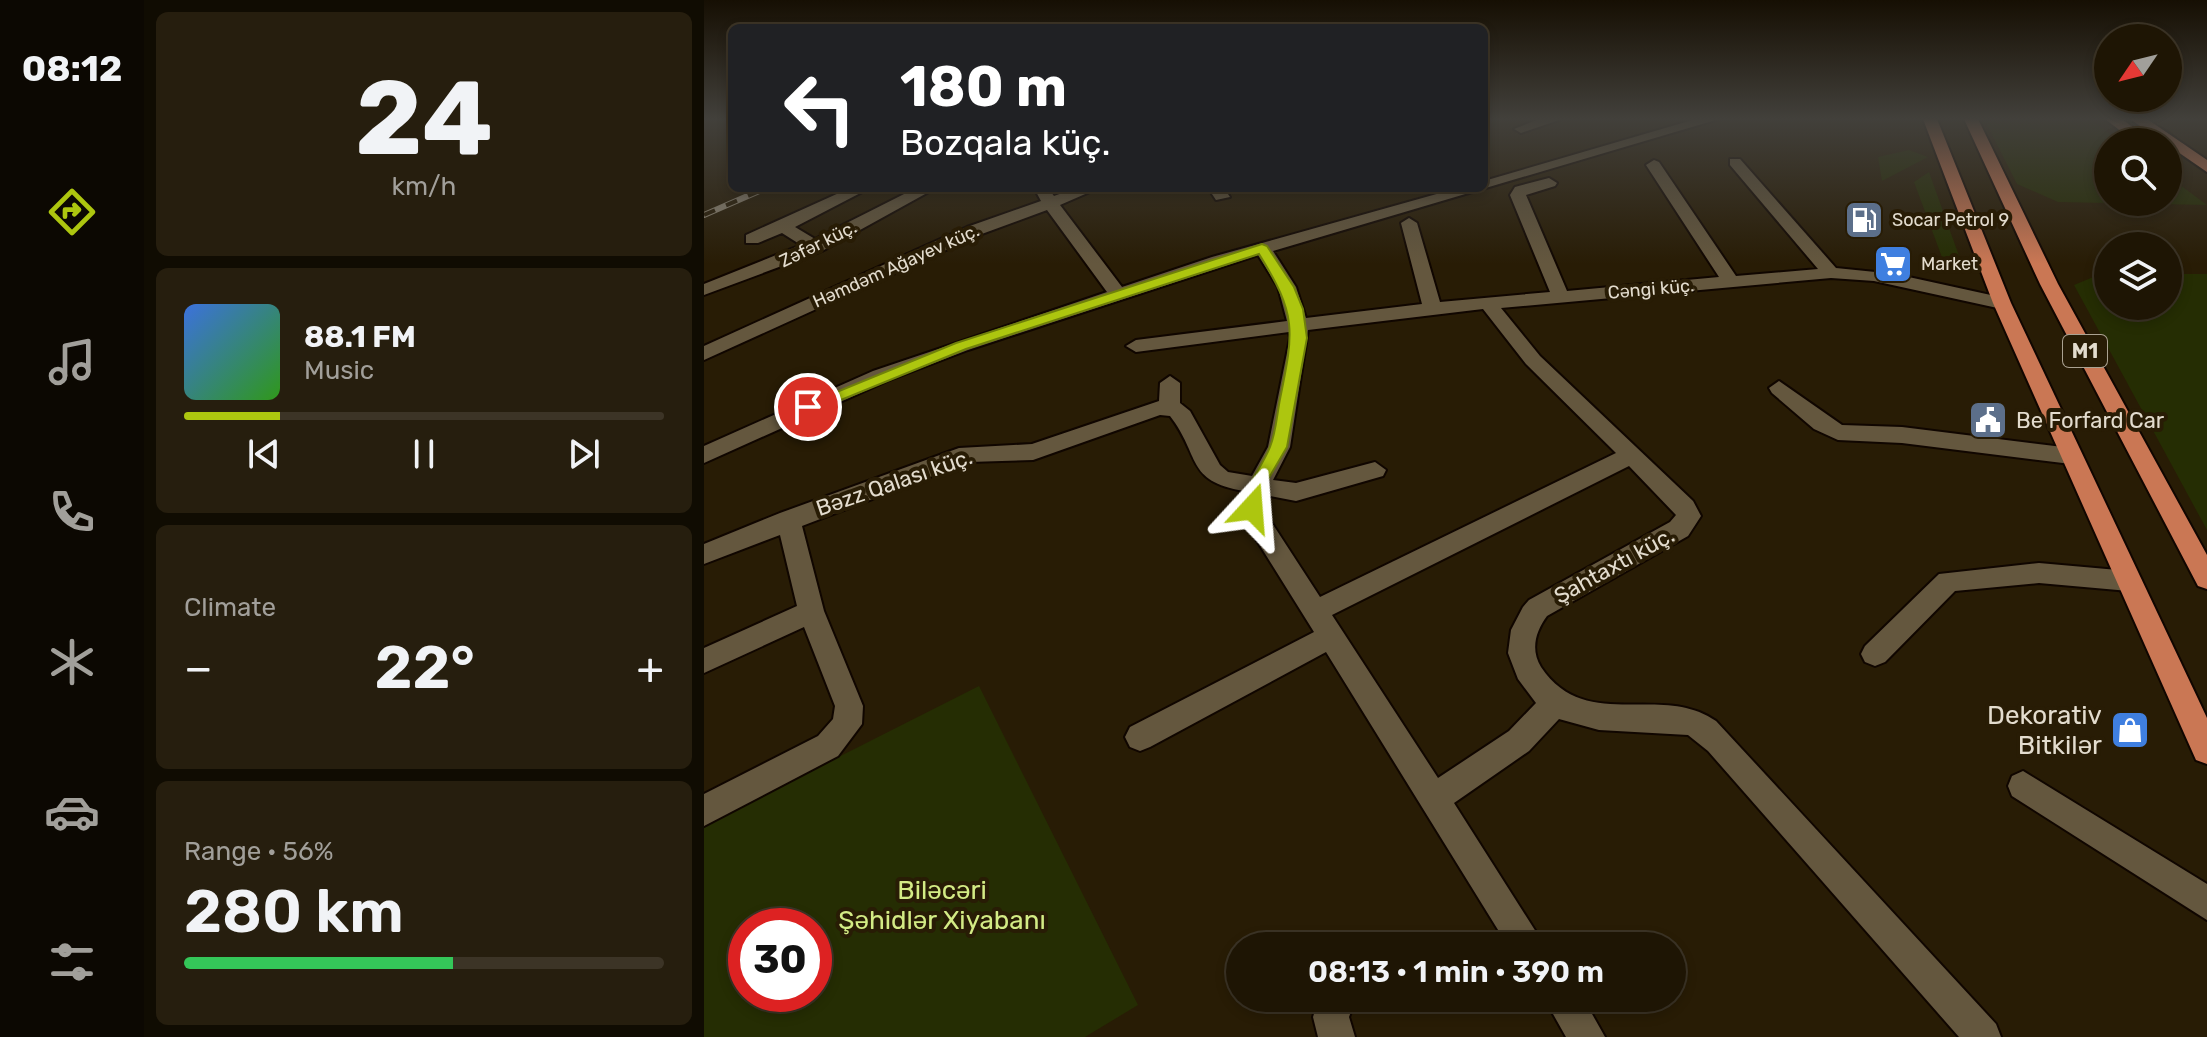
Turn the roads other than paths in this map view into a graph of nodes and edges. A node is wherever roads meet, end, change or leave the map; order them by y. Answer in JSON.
{"nodes":[{"id":1,"x":1546,"y":167,"type":"edge"},
{"id":2,"x":1656,"y":167,"type":"edge"},
{"id":3,"x":1740,"y":167,"type":"edge"},
{"id":4,"x":1949,"y":167,"type":"edge"},
{"id":5,"x":1994,"y":167,"type":"edge"},
{"id":6,"x":2182,"y":168,"type":"edge"},
{"id":7,"x":1557,"y":182,"type":"dead end"},
{"id":8,"x":1488,"y":184,"type":"edge"},
{"id":9,"x":2207,"y":186,"type":"edge"},
{"id":10,"x":854,"y":192,"type":"edge"},
{"id":11,"x":920,"y":192,"type":"edge"},
{"id":12,"x":1461,"y":192,"type":"edge"},
{"id":13,"x":1050,"y":193,"type":"edge"},
{"id":14,"x":1409,"y":223,"type":"dead end"},
{"id":15,"x":783,"y":227,"type":"junction"},
{"id":16,"x":752,"y":239,"type":"dead end"},
{"id":17,"x":816,"y":247,"type":"junction"},
{"id":18,"x":1262,"y":248,"type":"junction"},
{"id":19,"x":1831,"y":273,"type":"junction"},
{"id":20,"x":1731,"y":282,"type":"junction"},
{"id":21,"x":704,"y":290,"type":"edge"},
{"id":22,"x":1117,"y":293,"type":"junction"},
{"id":23,"x":1561,"y":297,"type":"junction"},
{"id":24,"x":1489,"y":303,"type":"junction"},
{"id":25,"x":2002,"y":303,"type":"junction"},
{"id":26,"x":1432,"y":308,"type":"junction"},
{"id":27,"x":1299,"y":326,"type":"junction"},
{"id":28,"x":704,"y":343,"type":"edge"},
{"id":29,"x":1136,"y":346,"type":"dead end"},
{"id":30,"x":704,"y":354,"type":"edge"},
{"id":31,"x":1170,"y":383,"type":"dead end"},
{"id":32,"x":1779,"y":388,"type":"dead end"},
{"id":33,"x":1169,"y":408,"type":"junction"},
{"id":34,"x":704,"y":455,"type":"edge"},
{"id":35,"x":1632,"y":455,"type":"junction"},
{"id":36,"x":2071,"y":456,"type":"junction"},
{"id":37,"x":1375,"y":470,"type":"dead end"},
{"id":38,"x":1254,"y":487,"type":"junction"},
{"id":39,"x":788,"y":519,"type":"junction"},
{"id":40,"x":704,"y":554,"type":"edge"},
{"id":41,"x":2207,"y":579,"type":"edge"},
{"id":42,"x":2129,"y":581,"type":"junction"},
{"id":43,"x":811,"y":611,"type":"junction"},
{"id":44,"x":1313,"y":612,"type":"junction"},
{"id":45,"x":1329,"y":637,"type":"junction"},
{"id":46,"x":1875,"y":654,"type":"dead end"},
{"id":47,"x":704,"y":661,"type":"edge"},
{"id":48,"x":1554,"y":705,"type":"junction"},
{"id":49,"x":1140,"y":737,"type":"dead end"},
{"id":50,"x":2207,"y":750,"type":"edge"},
{"id":51,"x":2023,"y":786,"type":"dead end"},
{"id":52,"x":1433,"y":799,"type":"junction"},
{"id":53,"x":704,"y":811,"type":"edge"},
{"id":54,"x":2207,"y":903,"type":"edge"},
{"id":55,"x":1519,"y":932,"type":"edge"},
{"id":56,"x":1331,"y":1012,"type":"edge"},
{"id":57,"x":1571,"y":1012,"type":"edge"},
{"id":58,"x":1337,"y":1037,"type":"edge"},
{"id":59,"x":1587,"y":1037,"type":"edge"},
{"id":60,"x":1983,"y":1037,"type":"edge"}],
"edges":[{"from":1,"to":8,"type":"street"},
{"from":2,"to":20,"type":"street"},
{"from":3,"to":19,"type":"street"},
{"from":4,"to":25,"type":"highway","number":"M1"},
{"from":5,"to":41,"type":"highway","number":"M1"},
{"from":6,"to":9,"type":"highway"},
{"from":7,"to":23,"type":"street"},
{"from":10,"to":15,"type":"street"},
{"from":11,"to":17,"type":"street","name":"Zəfər küç."},
{"from":12,"to":18,"type":"street"},
{"from":13,"to":22,"type":"street"},
{"from":13,"to":28,"type":"street"},
{"from":13,"to":30,"type":"street","name":"Həmdəm Ağayev küç."},
{"from":14,"to":26,"type":"street"},
{"from":15,"to":16,"type":"street"},
{"from":15,"to":17,"type":"street"},
{"from":17,"to":21,"type":"street","name":"Zəfər küç."},
{"from":18,"to":22,"type":"street"},
{"from":18,"to":27,"type":"street"},
{"from":19,"to":20,"type":"street","name":"Cəngi küç."},
{"from":19,"to":25,"type":"street","name":"Cəngi küç."},
{"from":20,"to":23,"type":"street","name":"Cəngi küç."},
{"from":22,"to":34,"type":"street"},
{"from":23,"to":24,"type":"street","name":"Cəngi küç."},
{"from":24,"to":26,"type":"street","name":"Cəngi küç."},
{"from":24,"to":35,"type":"street","name":"Şahtaxtı küç."},
{"from":25,"to":36,"type":"highway","number":"M1"},
{"from":26,"to":27,"type":"street","name":"Cəngi küç."},
{"from":27,"to":29,"type":"street","name":"Cəngi küç."},
{"from":27,"to":38,"type":"street"},
{"from":31,"to":33,"type":"street"},
{"from":32,"to":36,"type":"street"},
{"from":33,"to":38,"type":"street"},
{"from":33,"to":39,"type":"street","name":"Bəzz Qalası küç."},
{"from":35,"to":44,"type":"street"},
{"from":35,"to":48,"type":"street","name":"Şahtaxtı küç."},
{"from":36,"to":42,"type":"highway","number":"M1"},
{"from":37,"to":38,"type":"street"},
{"from":38,"to":44,"type":"street"},
{"from":39,"to":40,"type":"street","name":"Bəzz Qalası küç."},
{"from":39,"to":43,"type":"street"},
{"from":42,"to":46,"type":"street"},
{"from":42,"to":50,"type":"highway","number":"M1"},
{"from":43,"to":47,"type":"street"},
{"from":43,"to":53,"type":"street"},
{"from":44,"to":45,"type":"street"},
{"from":45,"to":49,"type":"street"},
{"from":45,"to":52,"type":"street"},
{"from":48,"to":52,"type":"street"},
{"from":48,"to":60,"type":"street"},
{"from":51,"to":54,"type":"street"},
{"from":52,"to":55,"type":"street"},
{"from":56,"to":58,"type":"street"},
{"from":57,"to":59,"type":"street"}]}
